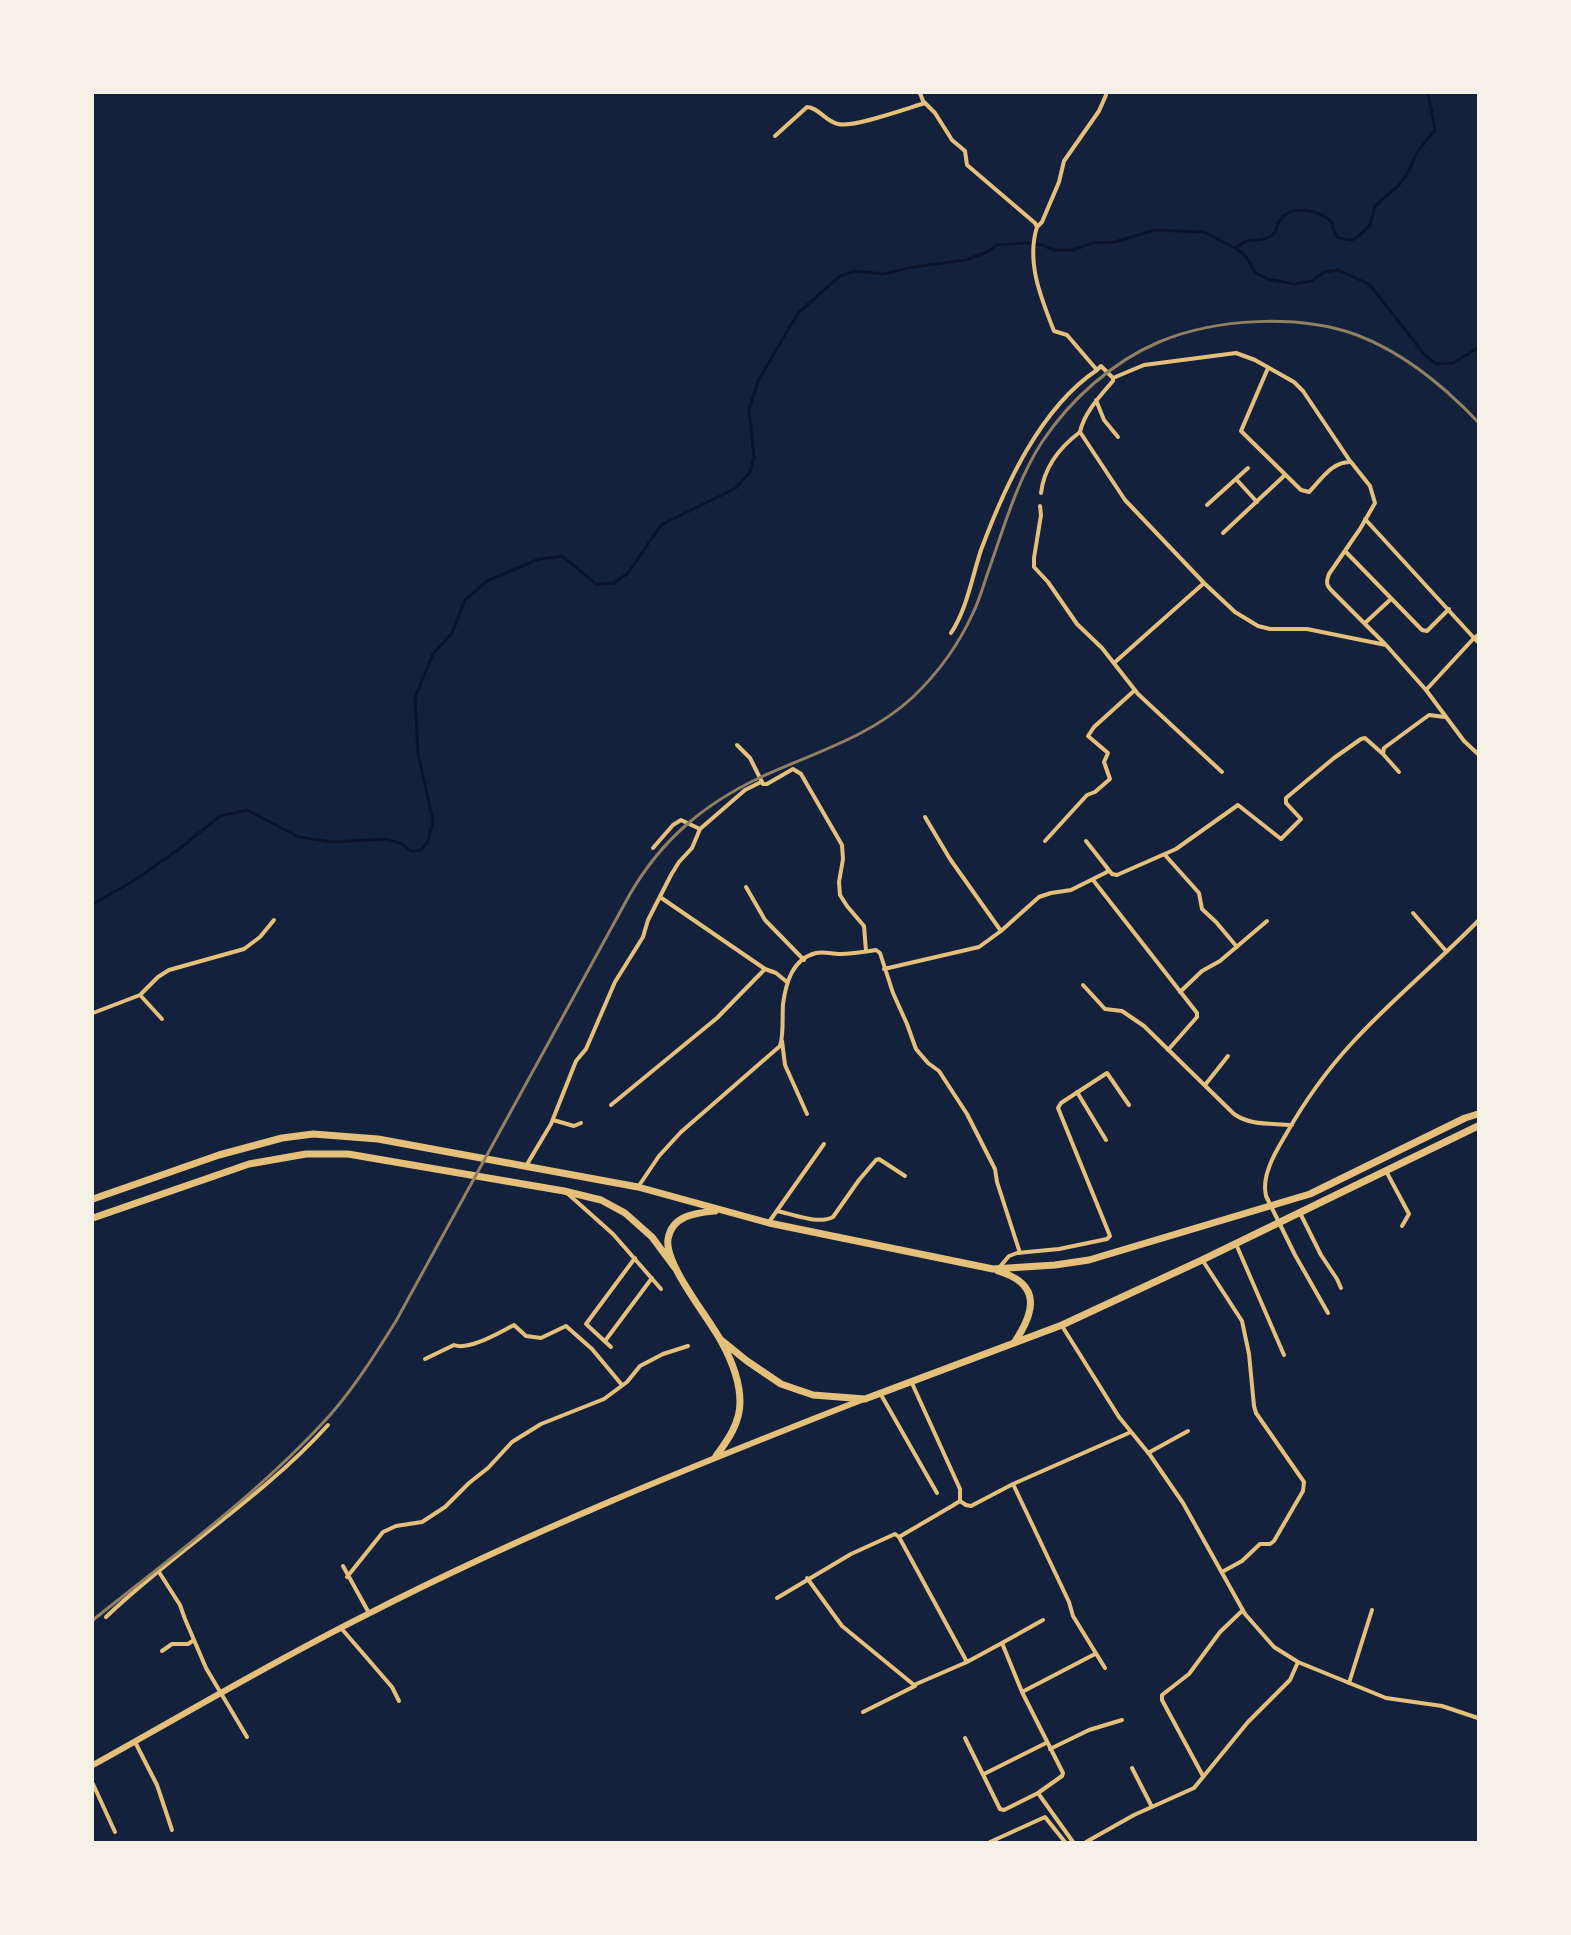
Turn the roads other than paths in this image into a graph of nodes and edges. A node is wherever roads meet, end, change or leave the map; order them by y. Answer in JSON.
{"nodes":[{"id":1,"x":920,"y":93,"type":"edge"},
{"id":2,"x":1106,"y":95,"type":"dead end"},
{"id":3,"x":925,"y":103,"type":"junction"},
{"id":4,"x":776,"y":136,"type":"dead end"},
{"id":5,"x":1036,"y":227,"type":"junction"},
{"id":6,"x":1269,"y":368,"type":"junction"},
{"id":7,"x":1097,"y":370,"type":"junction"},
{"id":8,"x":1113,"y":378,"type":"junction"},
{"id":9,"x":1096,"y":400,"type":"junction"},
{"id":10,"x":1080,"y":432,"type":"junction"},
{"id":11,"x":1118,"y":437,"type":"dead end"},
{"id":12,"x":1351,"y":462,"type":"junction"},
{"id":13,"x":1248,"y":468,"type":"dead end"},
{"id":14,"x":1286,"y":475,"type":"junction"},
{"id":15,"x":1236,"y":479,"type":"junction"},
{"id":16,"x":1041,"y":493,"type":"dead end"},
{"id":17,"x":1257,"y":502,"type":"junction"},
{"id":18,"x":1207,"y":505,"type":"dead end"},
{"id":19,"x":1040,"y":506,"type":"dead end"},
{"id":20,"x":1365,"y":519,"type":"junction"},
{"id":21,"x":1224,"y":533,"type":"dead end"},
{"id":22,"x":1345,"y":551,"type":"junction"},
{"id":23,"x":1204,"y":583,"type":"junction"},
{"id":24,"x":1391,"y":599,"type":"junction"},
{"id":25,"x":1449,"y":609,"type":"junction"},
{"id":26,"x":1365,"y":623,"type":"junction"},
{"id":27,"x":951,"y":633,"type":"dead end"},
{"id":28,"x":1477,"y":638,"type":"edge"},
{"id":29,"x":1386,"y":645,"type":"junction"},
{"id":30,"x":1114,"y":663,"type":"junction"},
{"id":31,"x":1135,"y":690,"type":"junction"},
{"id":32,"x":1426,"y":690,"type":"junction"},
{"id":33,"x":1445,"y":717,"type":"junction"},
{"id":34,"x":737,"y":744,"type":"dead end"},
{"id":35,"x":1383,"y":754,"type":"junction"},
{"id":36,"x":1478,"y":754,"type":"edge"},
{"id":37,"x":1222,"y":772,"type":"dead end"},
{"id":38,"x":1399,"y":772,"type":"dead end"},
{"id":39,"x":761,"y":782,"type":"junction"},
{"id":40,"x":925,"y":817,"type":"dead end"},
{"id":41,"x":700,"y":829,"type":"junction"},
{"id":42,"x":1045,"y":841,"type":"dead end"},
{"id":43,"x":1086,"y":842,"type":"dead end"},
{"id":44,"x":653,"y":848,"type":"dead end"},
{"id":45,"x":1165,"y":855,"type":"junction"},
{"id":46,"x":1108,"y":868,"type":"junction"},
{"id":47,"x":1093,"y":880,"type":"junction"},
{"id":48,"x":747,"y":887,"type":"dead end"},
{"id":49,"x":660,"y":897,"type":"junction"},
{"id":50,"x":1413,"y":913,"type":"dead end"},
{"id":51,"x":274,"y":920,"type":"dead end"},
{"id":52,"x":1267,"y":921,"type":"dead end"},
{"id":53,"x":1478,"y":921,"type":"edge"},
{"id":54,"x":1001,"y":931,"type":"junction"},
{"id":55,"x":1237,"y":947,"type":"junction"},
{"id":56,"x":866,"y":951,"type":"junction"},
{"id":57,"x":1446,"y":951,"type":"junction"},
{"id":58,"x":804,"y":960,"type":"junction"},
{"id":59,"x":765,"y":969,"type":"junction"},
{"id":60,"x":884,"y":969,"type":"junction"},
{"id":61,"x":787,"y":982,"type":"junction"},
{"id":62,"x":1083,"y":985,"type":"dead end"},
{"id":63,"x":1180,"y":993,"type":"junction"},
{"id":64,"x":140,"y":995,"type":"junction"},
{"id":65,"x":93,"y":1013,"type":"edge"},
{"id":66,"x":162,"y":1019,"type":"dead end"},
{"id":67,"x":782,"y":1040,"type":"junction"},
{"id":68,"x":1168,"y":1050,"type":"junction"},
{"id":69,"x":1228,"y":1056,"type":"dead end"},
{"id":70,"x":1205,"y":1085,"type":"junction"},
{"id":71,"x":1077,"y":1092,"type":"junction"},
{"id":72,"x":611,"y":1105,"type":"dead end"},
{"id":73,"x":1129,"y":1105,"type":"dead end"},
{"id":74,"x":807,"y":1114,"type":"dead end"},
{"id":75,"x":1478,"y":1114,"type":"edge"},
{"id":76,"x":553,"y":1120,"type":"junction"},
{"id":77,"x":581,"y":1123,"type":"dead end"},
{"id":78,"x":1292,"y":1125,"type":"junction"},
{"id":79,"x":1478,"y":1126,"type":"edge"},
{"id":80,"x":1106,"y":1140,"type":"dead end"},
{"id":81,"x":824,"y":1144,"type":"dead end"},
{"id":82,"x":526,"y":1167,"type":"junction"},
{"id":83,"x":1386,"y":1171,"type":"junction"},
{"id":84,"x":905,"y":1176,"type":"dead end"},
{"id":85,"x":638,"y":1187,"type":"junction"},
{"id":86,"x":564,"y":1191,"type":"junction"},
{"id":87,"x":93,"y":1199,"type":"edge"},
{"id":88,"x":1271,"y":1206,"type":"junction"},
{"id":89,"x":721,"y":1210,"type":"junction"},
{"id":90,"x":777,"y":1211,"type":"junction"},
{"id":91,"x":1300,"y":1213,"type":"junction"},
{"id":92,"x":93,"y":1218,"type":"edge"},
{"id":93,"x":769,"y":1222,"type":"junction"},
{"id":94,"x":1279,"y":1223,"type":"junction"},
{"id":95,"x":1402,"y":1226,"type":"dead end"},
{"id":96,"x":1235,"y":1243,"type":"junction"},
{"id":97,"x":1020,"y":1252,"type":"junction"},
{"id":98,"x":635,"y":1258,"type":"junction"},
{"id":99,"x":1202,"y":1260,"type":"junction"},
{"id":100,"x":675,"y":1268,"type":"junction"},
{"id":101,"x":996,"y":1269,"type":"junction"},
{"id":102,"x":652,"y":1278,"type":"junction"},
{"id":103,"x":1341,"y":1288,"type":"dead end"},
{"id":104,"x":661,"y":1289,"type":"dead end"},
{"id":105,"x":1328,"y":1313,"type":"dead end"},
{"id":106,"x":1062,"y":1325,"type":"junction"},
{"id":107,"x":721,"y":1340,"type":"junction"},
{"id":108,"x":605,"y":1341,"type":"junction"},
{"id":109,"x":1013,"y":1344,"type":"junction"},
{"id":110,"x":688,"y":1346,"type":"dead end"},
{"id":111,"x":611,"y":1347,"type":"dead end"},
{"id":112,"x":1284,"y":1355,"type":"dead end"},
{"id":113,"x":425,"y":1359,"type":"dead end"},
{"id":114,"x":910,"y":1381,"type":"junction"},
{"id":115,"x":622,"y":1386,"type":"junction"},
{"id":116,"x":879,"y":1393,"type":"junction"},
{"id":117,"x":865,"y":1399,"type":"junction"},
{"id":118,"x":328,"y":1425,"type":"dead end"},
{"id":119,"x":1188,"y":1431,"type":"dead end"},
{"id":120,"x":1131,"y":1432,"type":"junction"},
{"id":121,"x":1148,"y":1453,"type":"junction"},
{"id":122,"x":717,"y":1456,"type":"junction"},
{"id":123,"x":1013,"y":1484,"type":"junction"},
{"id":124,"x":937,"y":1493,"type":"dead end"},
{"id":125,"x":960,"y":1501,"type":"junction"},
{"id":126,"x":899,"y":1537,"type":"junction"},
{"id":127,"x":343,"y":1566,"type":"dead end"},
{"id":128,"x":159,"y":1572,"type":"junction"},
{"id":129,"x":1222,"y":1572,"type":"junction"},
{"id":130,"x":347,"y":1577,"type":"junction"},
{"id":131,"x":807,"y":1578,"type":"junction"},
{"id":132,"x":777,"y":1598,"type":"dead end"},
{"id":133,"x":1243,"y":1610,"type":"junction"},
{"id":134,"x":1372,"y":1611,"type":"dead end"},
{"id":135,"x":369,"y":1613,"type":"junction"},
{"id":136,"x":106,"y":1617,"type":"dead end"},
{"id":137,"x":1043,"y":1620,"type":"dead end"},
{"id":138,"x":341,"y":1628,"type":"junction"},
{"id":139,"x":194,"y":1640,"type":"junction"},
{"id":140,"x":1002,"y":1643,"type":"junction"},
{"id":141,"x":162,"y":1651,"type":"dead end"},
{"id":142,"x":1096,"y":1653,"type":"junction"},
{"id":143,"x":967,"y":1662,"type":"junction"},
{"id":144,"x":1298,"y":1662,"type":"junction"},
{"id":145,"x":1105,"y":1668,"type":"dead end"},
{"id":146,"x":1349,"y":1683,"type":"junction"},
{"id":147,"x":916,"y":1686,"type":"junction"},
{"id":148,"x":1022,"y":1692,"type":"junction"},
{"id":149,"x":221,"y":1694,"type":"junction"},
{"id":150,"x":399,"y":1701,"type":"dead end"},
{"id":151,"x":863,"y":1712,"type":"dead end"},
{"id":152,"x":1478,"y":1718,"type":"edge"},
{"id":153,"x":1122,"y":1720,"type":"dead end"},
{"id":154,"x":247,"y":1737,"type":"dead end"},
{"id":155,"x":965,"y":1738,"type":"dead end"},
{"id":156,"x":135,"y":1742,"type":"junction"},
{"id":157,"x":1046,"y":1743,"type":"junction"},
{"id":158,"x":1050,"y":1749,"type":"junction"},
{"id":159,"x":93,"y":1765,"type":"edge"},
{"id":160,"x":1132,"y":1768,"type":"dead end"},
{"id":161,"x":984,"y":1774,"type":"junction"},
{"id":162,"x":1203,"y":1776,"type":"junction"},
{"id":163,"x":93,"y":1784,"type":"edge"},
{"id":164,"x":1038,"y":1793,"type":"junction"},
{"id":165,"x":1152,"y":1808,"type":"junction"},
{"id":166,"x":172,"y":1830,"type":"dead end"},
{"id":167,"x":115,"y":1832,"type":"dead end"},
{"id":168,"x":990,"y":1842,"type":"edge"},
{"id":169,"x":1065,"y":1842,"type":"edge"},
{"id":170,"x":1073,"y":1842,"type":"edge"},
{"id":171,"x":1086,"y":1842,"type":"edge"}],
"edges":[{"from":1,"to":3,"type":"street"},
{"from":2,"to":5,"type":"street"},
{"from":3,"to":4,"type":"street"},
{"from":3,"to":5,"type":"street"},
{"from":5,"to":7,"type":"street"},
{"from":6,"to":8,"type":"street"},
{"from":6,"to":12,"type":"street"},
{"from":6,"to":14,"type":"street"},
{"from":7,"to":8,"type":"street"},
{"from":7,"to":27,"type":"street"},
{"from":8,"to":9,"type":"street"},
{"from":9,"to":10,"type":"street"},
{"from":9,"to":11,"type":"street"},
{"from":10,"to":16,"type":"street"},
{"from":10,"to":23,"type":"street"},
{"from":12,"to":14,"type":"street"},
{"from":12,"to":20,"type":"street"},
{"from":13,"to":15,"type":"street"},
{"from":14,"to":17,"type":"street"},
{"from":15,"to":17,"type":"street"},
{"from":15,"to":18,"type":"street"},
{"from":17,"to":21,"type":"street"},
{"from":19,"to":30,"type":"street"},
{"from":20,"to":22,"type":"street"},
{"from":20,"to":25,"type":"street"},
{"from":22,"to":24,"type":"street"},
{"from":22,"to":26,"type":"street"},
{"from":23,"to":29,"type":"street"},
{"from":23,"to":30,"type":"street"},
{"from":24,"to":25,"type":"street"},
{"from":24,"to":26,"type":"street"},
{"from":25,"to":28,"type":"street"},
{"from":26,"to":29,"type":"street"},
{"from":28,"to":32,"type":"street"},
{"from":29,"to":32,"type":"street"},
{"from":30,"to":31,"type":"street"},
{"from":31,"to":37,"type":"street"},
{"from":31,"to":42,"type":"street"},
{"from":32,"to":33,"type":"street"},
{"from":33,"to":35,"type":"street"},
{"from":33,"to":36,"type":"street"},
{"from":34,"to":39,"type":"street"},
{"from":35,"to":38,"type":"street"},
{"from":35,"to":45,"type":"street"},
{"from":39,"to":41,"type":"street"},
{"from":39,"to":56,"type":"street"},
{"from":40,"to":54,"type":"street"},
{"from":41,"to":44,"type":"street"},
{"from":41,"to":49,"type":"street"},
{"from":43,"to":46,"type":"street"},
{"from":45,"to":46,"type":"street"},
{"from":45,"to":55,"type":"street"},
{"from":46,"to":47,"type":"street"},
{"from":47,"to":54,"type":"street"},
{"from":47,"to":63,"type":"street"},
{"from":48,"to":58,"type":"street"},
{"from":49,"to":59,"type":"street"},
{"from":49,"to":76,"type":"street"},
{"from":50,"to":57,"type":"street"},
{"from":51,"to":64,"type":"street"},
{"from":52,"to":55,"type":"street"},
{"from":53,"to":57,"type":"street"},
{"from":54,"to":60,"type":"street"},
{"from":55,"to":63,"type":"street"},
{"from":56,"to":58,"type":"street"},
{"from":56,"to":60,"type":"street"},
{"from":57,"to":78,"type":"street"},
{"from":58,"to":61,"type":"street"},
{"from":59,"to":61,"type":"street"},
{"from":59,"to":72,"type":"street"},
{"from":60,"to":97,"type":"street"},
{"from":61,"to":67,"type":"street"},
{"from":62,"to":68,"type":"street"},
{"from":63,"to":68,"type":"street"},
{"from":64,"to":65,"type":"street"},
{"from":64,"to":66,"type":"street"},
{"from":67,"to":74,"type":"street"},
{"from":67,"to":85,"type":"street"},
{"from":68,"to":70,"type":"street"},
{"from":69,"to":70,"type":"street"},
{"from":70,"to":78,"type":"street"},
{"from":71,"to":73,"type":"street"},
{"from":71,"to":80,"type":"street"},
{"from":71,"to":97,"type":"street"},
{"from":75,"to":88,"type":"highway"},
{"from":76,"to":77,"type":"street"},
{"from":76,"to":82,"type":"street"},
{"from":78,"to":88,"type":"street"},
{"from":79,"to":83,"type":"highway"},
{"from":81,"to":90,"type":"street"},
{"from":82,"to":85,"type":"highway"},
{"from":82,"to":87,"type":"highway"},
{"from":83,"to":91,"type":"highway"},
{"from":83,"to":95,"type":"street"},
{"from":84,"to":90,"type":"street"},
{"from":85,"to":89,"type":"highway"},
{"from":86,"to":92,"type":"highway"},
{"from":86,"to":98,"type":"street"},
{"from":86,"to":100,"type":"highway"},
{"from":88,"to":94,"type":"street"},
{"from":88,"to":101,"type":"highway"},
{"from":89,"to":93,"type":"highway"},
{"from":89,"to":100,"type":"highway"},
{"from":90,"to":93,"type":"street"},
{"from":91,"to":94,"type":"highway"},
{"from":91,"to":103,"type":"street"},
{"from":93,"to":101,"type":"highway"},
{"from":94,"to":96,"type":"highway"},
{"from":94,"to":105,"type":"street"},
{"from":96,"to":99,"type":"highway"},
{"from":96,"to":112,"type":"street"},
{"from":97,"to":101,"type":"street"},
{"from":98,"to":102,"type":"street"},
{"from":98,"to":108,"type":"street"},
{"from":99,"to":106,"type":"highway"},
{"from":99,"to":129,"type":"street"},
{"from":100,"to":107,"type":"highway"},
{"from":101,"to":109,"type":"highway"},
{"from":102,"to":104,"type":"street"},
{"from":102,"to":108,"type":"street"},
{"from":106,"to":109,"type":"highway"},
{"from":106,"to":120,"type":"street"},
{"from":107,"to":117,"type":"highway"},
{"from":107,"to":122,"type":"highway"},
{"from":108,"to":111,"type":"street"},
{"from":109,"to":114,"type":"highway"},
{"from":110,"to":115,"type":"street"},
{"from":113,"to":115,"type":"street"},
{"from":114,"to":116,"type":"highway"},
{"from":114,"to":125,"type":"street"},
{"from":115,"to":130,"type":"street"},
{"from":116,"to":117,"type":"highway"},
{"from":116,"to":124,"type":"street"},
{"from":117,"to":122,"type":"main road"},
{"from":118,"to":128,"type":"street"},
{"from":119,"to":121,"type":"street"},
{"from":120,"to":121,"type":"street"},
{"from":120,"to":123,"type":"street"},
{"from":121,"to":129,"type":"street"},
{"from":122,"to":135,"type":"main road"},
{"from":123,"to":125,"type":"street"},
{"from":123,"to":142,"type":"street"},
{"from":125,"to":126,"type":"street"},
{"from":126,"to":131,"type":"street"},
{"from":126,"to":143,"type":"street"},
{"from":127,"to":130,"type":"street"},
{"from":128,"to":136,"type":"street"},
{"from":128,"to":139,"type":"street"},
{"from":129,"to":133,"type":"street"},
{"from":130,"to":135,"type":"street"},
{"from":131,"to":132,"type":"street"},
{"from":131,"to":147,"type":"street"},
{"from":133,"to":144,"type":"street"},
{"from":133,"to":162,"type":"street"},
{"from":134,"to":146,"type":"street"},
{"from":135,"to":138,"type":"main road"},
{"from":137,"to":140,"type":"street"},
{"from":138,"to":149,"type":"main road"},
{"from":138,"to":150,"type":"street"},
{"from":139,"to":141,"type":"street"},
{"from":139,"to":149,"type":"street"},
{"from":140,"to":143,"type":"street"},
{"from":140,"to":148,"type":"street"},
{"from":142,"to":145,"type":"street"},
{"from":142,"to":148,"type":"street"},
{"from":143,"to":147,"type":"street"},
{"from":144,"to":146,"type":"street"},
{"from":144,"to":162,"type":"street"},
{"from":146,"to":152,"type":"street"},
{"from":147,"to":151,"type":"street"},
{"from":148,"to":157,"type":"street"},
{"from":149,"to":154,"type":"street"},
{"from":149,"to":156,"type":"main road"},
{"from":153,"to":158,"type":"street"},
{"from":155,"to":161,"type":"street"},
{"from":156,"to":159,"type":"main road"},
{"from":156,"to":166,"type":"street"},
{"from":157,"to":158,"type":"street"},
{"from":157,"to":161,"type":"street"},
{"from":158,"to":164,"type":"street"},
{"from":160,"to":165,"type":"street"},
{"from":161,"to":164,"type":"street"},
{"from":162,"to":165,"type":"street"},
{"from":163,"to":167,"type":"street"},
{"from":164,"to":170,"type":"street"},
{"from":165,"to":171,"type":"street"},
{"from":168,"to":169,"type":"street"}]}
